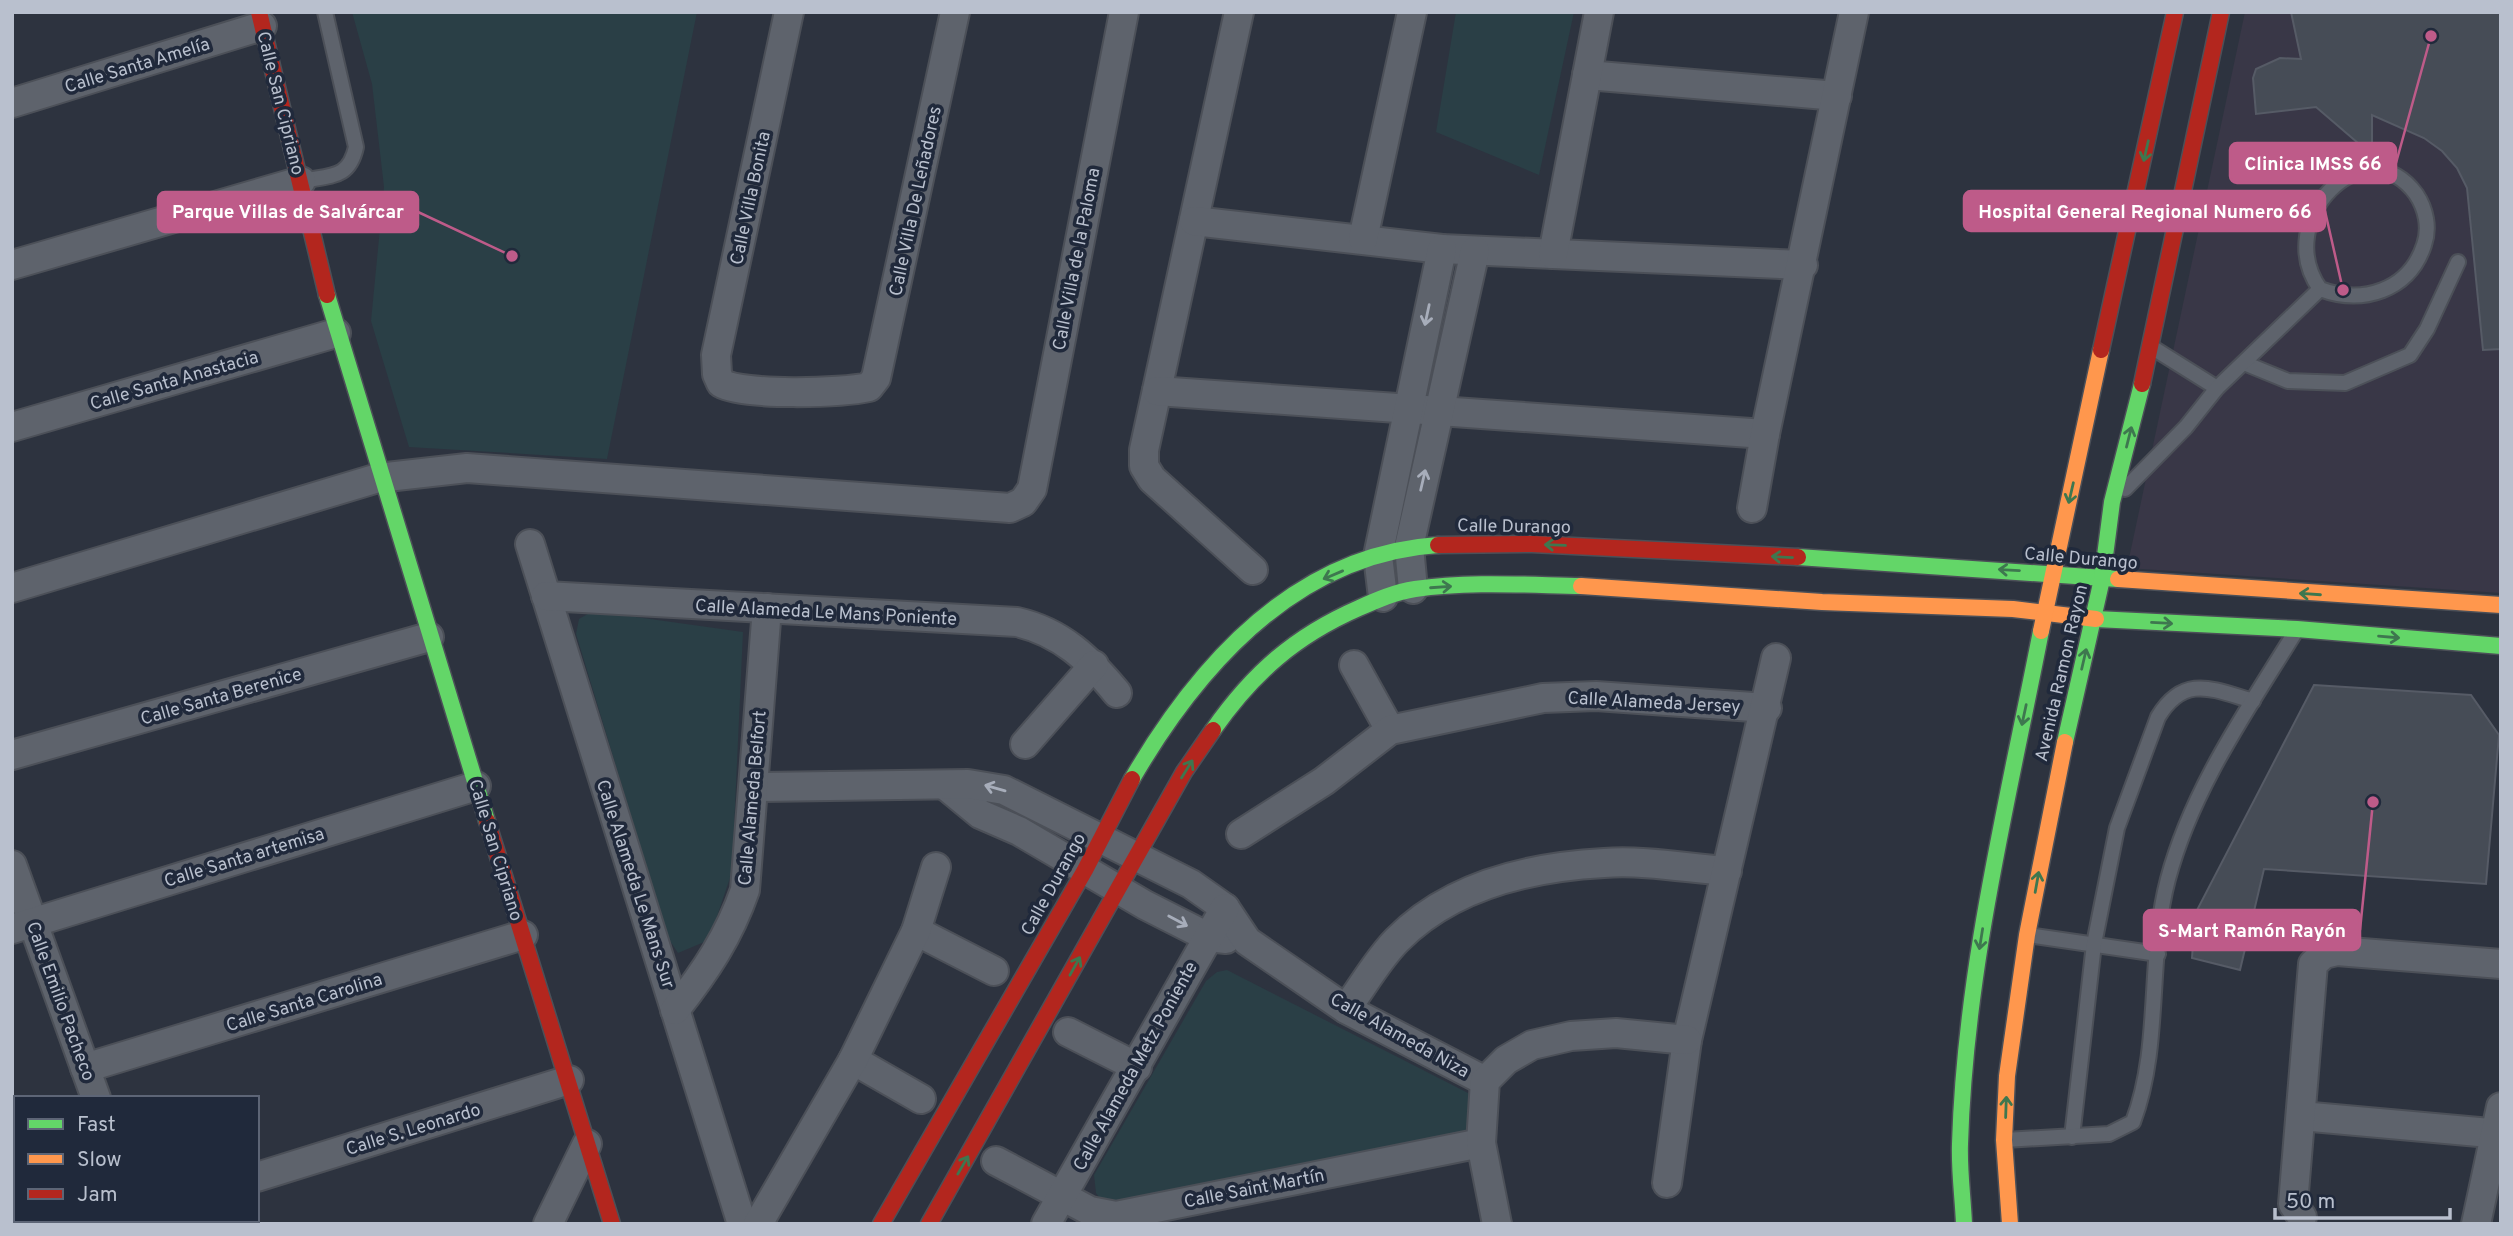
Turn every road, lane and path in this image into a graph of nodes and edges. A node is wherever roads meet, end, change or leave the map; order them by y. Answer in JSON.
{"nodes":[{"id":1,"x":325,"y":12,"type":"edge"},
{"id":2,"x":789,"y":12,"type":"edge"},
{"id":3,"x":955,"y":12,"type":"edge"},
{"id":4,"x":1124,"y":12,"type":"edge"},
{"id":5,"x":1239,"y":12,"type":"edge"},
{"id":6,"x":1412,"y":12,"type":"edge"},
{"id":7,"x":1599,"y":12,"type":"edge"},
{"id":8,"x":1854,"y":12,"type":"edge"},
{"id":9,"x":2175,"y":12,"type":"edge"},
{"id":10,"x":2221,"y":12,"type":"edge"},
{"id":11,"x":261,"y":19,"type":"edge"},
{"id":12,"x":1587,"y":75,"type":"junction"},
{"id":13,"x":1837,"y":96,"type":"junction"},
{"id":14,"x":12,"y":103,"type":"edge"},
{"id":15,"x":2168,"y":106,"type":"junction"},
{"id":16,"x":2201,"y":111,"type":"junction"},
{"id":17,"x":301,"y":181,"type":"junction"},
{"id":18,"x":1194,"y":221,"type":"junction"},
{"id":19,"x":1363,"y":239,"type":"junction"},
{"id":20,"x":1442,"y":249,"type":"junction"},
{"id":21,"x":1475,"y":251,"type":"junction"},
{"id":22,"x":1553,"y":254,"type":"junction"},
{"id":23,"x":2458,"y":262,"type":"dead end"},
{"id":24,"x":12,"y":265,"type":"edge"},
{"id":25,"x":1803,"y":265,"type":"junction"},
{"id":26,"x":2320,"y":289,"type":"junction"},
{"id":27,"x":335,"y":333,"type":"junction"},
{"id":28,"x":2152,"y":347,"type":"junction"},
{"id":29,"x":2244,"y":363,"type":"junction"},
{"id":30,"x":869,"y":387,"type":"joint"},
{"id":31,"x":2217,"y":388,"type":"junction"},
{"id":32,"x":1157,"y":391,"type":"junction"},
{"id":33,"x":1406,"y":410,"type":"junction"},
{"id":34,"x":1439,"y":412,"type":"junction"},
{"id":35,"x":12,"y":427,"type":"edge"},
{"id":36,"x":1765,"y":434,"type":"junction"},
{"id":37,"x":378,"y":478,"type":"junction"},
{"id":38,"x":2112,"y":502,"type":"junction"},
{"id":39,"x":1752,"y":508,"type":"dead end"},
{"id":40,"x":530,"y":544,"type":"dead end"},
{"id":41,"x":1409,"y":547,"type":"junction"},
{"id":42,"x":1378,"y":556,"type":"junction"},
{"id":43,"x":1253,"y":569,"type":"dead end"},
{"id":44,"x":2053,"y":573,"type":"junction"},
{"id":45,"x":2102,"y":579,"type":"junction"},
{"id":46,"x":12,"y":588,"type":"edge"},
{"id":47,"x":1413,"y":589,"type":"junction"},
{"id":48,"x":546,"y":596,"type":"junction"},
{"id":49,"x":1383,"y":597,"type":"junction"},
{"id":50,"x":2501,"y":605,"type":"edge"},
{"id":51,"x":767,"y":608,"type":"junction"},
{"id":52,"x":2045,"y":613,"type":"junction"},
{"id":53,"x":2094,"y":619,"type":"junction"},
{"id":54,"x":2297,"y":629,"type":"junction"},
{"id":55,"x":429,"y":637,"type":"junction"},
{"id":56,"x":2501,"y":646,"type":"edge"},
{"id":57,"x":1776,"y":658,"type":"dead end"},
{"id":58,"x":1094,"y":665,"type":"junction"},
{"id":59,"x":1354,"y":665,"type":"dead end"},
{"id":60,"x":1117,"y":693,"type":"dead end"},
{"id":61,"x":2253,"y":701,"type":"junction"},
{"id":62,"x":1767,"y":708,"type":"junction"},
{"id":63,"x":1390,"y":730,"type":"junction"},
{"id":64,"x":1025,"y":744,"type":"dead end"},
{"id":65,"x":12,"y":755,"type":"edge"},
{"id":66,"x":476,"y":786,"type":"junction"},
{"id":67,"x":946,"y":786,"type":"junction"},
{"id":68,"x":754,"y":787,"type":"junction"},
{"id":69,"x":1032,"y":802,"type":"junction"},
{"id":70,"x":1019,"y":831,"type":"junction"},
{"id":71,"x":1241,"y":834,"type":"dead end"},
{"id":72,"x":1101,"y":836,"type":"junction"},
{"id":73,"x":1139,"y":856,"type":"junction"},
{"id":74,"x":12,"y":865,"type":"edge"},
{"id":75,"x":936,"y":867,"type":"dead end"},
{"id":76,"x":1084,"y":870,"type":"junction"},
{"id":77,"x":1727,"y":871,"type":"junction"},
{"id":78,"x":1118,"y":889,"type":"junction"},
{"id":79,"x":1225,"y":908,"type":"junction"},
{"id":80,"x":23,"y":926,"type":"edge"},
{"id":81,"x":916,"y":931,"type":"junction"},
{"id":82,"x":523,"y":935,"type":"junction"},
{"id":83,"x":2027,"y":935,"type":"junction"},
{"id":84,"x":1208,"y":937,"type":"junction"},
{"id":85,"x":1247,"y":941,"type":"junction"},
{"id":86,"x":2094,"y":944,"type":"junction"},
{"id":87,"x":2158,"y":954,"type":"junction"},
{"id":88,"x":2501,"y":964,"type":"edge"},
{"id":89,"x":994,"y":971,"type":"dead end"},
{"id":90,"x":1346,"y":1009,"type":"junction"},
{"id":91,"x":675,"y":1010,"type":"junction"},
{"id":92,"x":1068,"y":1032,"type":"dead end"},
{"id":93,"x":1687,"y":1040,"type":"junction"},
{"id":94,"x":853,"y":1060,"type":"junction"},
{"id":95,"x":1137,"y":1067,"type":"junction"},
{"id":96,"x":85,"y":1068,"type":"junction"},
{"id":97,"x":569,"y":1080,"type":"junction"},
{"id":98,"x":1485,"y":1082,"type":"junction"},
{"id":99,"x":95,"y":1096,"type":"edge"},
{"id":100,"x":921,"y":1099,"type":"dead end"},
{"id":101,"x":2301,"y":1116,"type":"junction"},
{"id":102,"x":2499,"y":1125,"type":"edge"},
{"id":103,"x":2072,"y":1137,"type":"junction"},
{"id":104,"x":2004,"y":1140,"type":"junction"},
{"id":105,"x":1481,"y":1143,"type":"junction"},
{"id":106,"x":587,"y":1144,"type":"junction"},
{"id":107,"x":996,"y":1161,"type":"dead end"},
{"id":108,"x":259,"y":1176,"type":"edge"},
{"id":109,"x":1667,"y":1182,"type":"dead end"},
{"id":110,"x":1062,"y":1196,"type":"junction"},
{"id":111,"x":2302,"y":1217,"type":"dead end"},
{"id":112,"x":548,"y":1224,"type":"edge"},
{"id":113,"x":612,"y":1224,"type":"edge"},
{"id":114,"x":742,"y":1224,"type":"edge"},
{"id":115,"x":758,"y":1224,"type":"edge"},
{"id":116,"x":881,"y":1224,"type":"edge"},
{"id":117,"x":929,"y":1224,"type":"edge"},
{"id":118,"x":1046,"y":1224,"type":"edge"},
{"id":119,"x":1497,"y":1224,"type":"edge"},
{"id":120,"x":1964,"y":1224,"type":"edge"},
{"id":121,"x":2010,"y":1224,"type":"edge"},
{"id":122,"x":2476,"y":1224,"type":"edge"}],
"edges":[{"from":1,"to":17,"type":"lane"},
{"from":2,"to":30,"type":"street","name":"Calle Villa Bonita"},
{"from":3,"to":30,"type":"street","name":"Calle Villa De Leñadores"},
{"from":4,"to":37,"type":"street","name":"Calle Villa de la Paloma"},
{"from":5,"to":18,"type":"street"},
{"from":6,"to":19,"type":"street"},
{"from":7,"to":12,"type":"street"},
{"from":8,"to":13,"type":"street"},
{"from":9,"to":15,"type":"main road","name":"Avenida Ramon Rayon"},
{"from":10,"to":16,"type":"main road","name":"Avenida Ramon Rayon"},
{"from":11,"to":14,"type":"street","name":"Calle Santa Amelía"},
{"from":11,"to":17,"type":"main road","name":"Calle San Cipriano"},
{"from":12,"to":13,"type":"street"},
{"from":12,"to":22,"type":"street"},
{"from":13,"to":25,"type":"street"},
{"from":15,"to":16,"type":"main road"},
{"from":15,"to":44,"type":"main road","name":"Avenida Ramon Rayon","one_way":true},
{"from":16,"to":28,"type":"main road","name":"Avenida Ramon Rayon"},
{"from":17,"to":24,"type":"street"},
{"from":17,"to":27,"type":"main road","name":"Calle San Cipriano"},
{"from":18,"to":19,"type":"street"},
{"from":18,"to":32,"type":"street"},
{"from":19,"to":20,"type":"street"},
{"from":20,"to":21,"type":"street"},
{"from":20,"to":33,"type":"street","one_way":true},
{"from":21,"to":22,"type":"street"},
{"from":21,"to":34,"type":"street"},
{"from":22,"to":25,"type":"street"},
{"from":23,"to":29,"type":"lane"},
{"from":25,"to":36,"type":"street"},
{"from":26,"to":26,"type":"lane"},
{"from":26,"to":29,"type":"lane"},
{"from":27,"to":35,"type":"street","name":"Calle Santa Anastacia"},
{"from":27,"to":37,"type":"main road","name":"Calle San Cipriano"},
{"from":28,"to":31,"type":"lane"},
{"from":38,"to":28,"type":"main road","name":"Avenida Ramon Rayon","one_way":true},
{"from":29,"to":31,"type":"lane"},
{"from":31,"to":38,"type":"lane"},
{"from":32,"to":33,"type":"street"},
{"from":32,"to":43,"type":"street"},
{"from":33,"to":34,"type":"street"},
{"from":33,"to":42,"type":"street"},
{"from":34,"to":36,"type":"street"},
{"from":41,"to":34,"type":"street","one_way":true},
{"from":36,"to":39,"type":"street"},
{"from":37,"to":46,"type":"street"},
{"from":37,"to":55,"type":"main road","name":"Calle San Cipriano"},
{"from":38,"to":45,"type":"main road","name":"Avenida Ramon Rayon"},
{"from":40,"to":48,"type":"street","name":"Calle Alameda Le Mans Sur"},
{"from":41,"to":42,"type":"main road","name":"Calle Durango"},
{"from":44,"to":41,"type":"main road","name":"Calle Durango","one_way":true},
{"from":41,"to":47,"type":"street"},
{"from":42,"to":49,"type":"street"},
{"from":42,"to":72,"type":"main road","name":"Calle Durango","one_way":true},
{"from":44,"to":45,"type":"main road","name":"Calle Durango"},
{"from":44,"to":52,"type":"main road","name":"Avenida Ramon Rayon"},
{"from":50,"to":45,"type":"main road","name":"Calle Durango","one_way":true},
{"from":45,"to":53,"type":"main road","name":"Avenida Ramon Rayon"},
{"from":47,"to":49,"type":"main road"},
{"from":47,"to":52,"type":"main road","one_way":true},
{"from":48,"to":51,"type":"street","name":"Calle Alameda Le Mans Poniente"},
{"from":48,"to":91,"type":"street","name":"Calle Alameda Le Mans Sur"},
{"from":73,"to":49,"type":"main road","one_way":true},
{"from":51,"to":58,"type":"street","name":"Calle Alameda Le Mans Poniente"},
{"from":51,"to":68,"type":"street","name":"Calle Alameda Belfort"},
{"from":52,"to":53,"type":"main road"},
{"from":52,"to":120,"type":"main road","name":"Avenida Ramon Rayon","one_way":true},
{"from":53,"to":54,"type":"main road","one_way":true},
{"from":83,"to":53,"type":"main road","name":"Avenida Ramon Rayon","one_way":true},
{"from":54,"to":56,"type":"main road","one_way":true},
{"from":54,"to":61,"type":"lane"},
{"from":55,"to":65,"type":"street","name":"Calle Santa Berenice"},
{"from":55,"to":66,"type":"main road","name":"Calle San Cipriano"},
{"from":57,"to":62,"type":"street","name":"Calle Alameda Jersey"},
{"from":58,"to":60,"type":"street","name":"Calle Alameda Le Mans Poniente"},
{"from":58,"to":64,"type":"street"},
{"from":59,"to":63,"type":"street"},
{"from":61,"to":86,"type":"lane"},
{"from":61,"to":87,"type":"lane"},
{"from":62,"to":63,"type":"street","name":"Calle Alameda Jersey"},
{"from":62,"to":77,"type":"street","name":"Calle Alameda Jersey"},
{"from":63,"to":71,"type":"street","name":"Calle Alameda Jersey"},
{"from":66,"to":80,"type":"street","name":"Calle Santa artemisa"},
{"from":66,"to":82,"type":"main road","name":"Calle San Cipriano"},
{"from":67,"to":68,"type":"street","name":"Calle Alameda Niza"},
{"from":69,"to":67,"type":"street","name":"Calle Alameda Niza","one_way":true},
{"from":67,"to":70,"type":"street","name":"Calle Alameda Niza"},
{"from":68,"to":91,"type":"street","name":"Calle Alameda Belfort"},
{"from":69,"to":70,"type":"street"},
{"from":69,"to":72,"type":"street","name":"Calle Alameda Niza"},
{"from":70,"to":76,"type":"street","name":"Calle Alameda Niza"},
{"from":72,"to":73,"type":"street","name":"Calle Alameda Niza"},
{"from":72,"to":76,"type":"main road","name":"Calle Durango"},
{"from":73,"to":78,"type":"main road"},
{"from":73,"to":79,"type":"street","name":"Calle Alameda Niza"},
{"from":74,"to":80,"type":"street","name":"Calle Emilio Pacheco"},
{"from":75,"to":81,"type":"street"},
{"from":76,"to":78,"type":"street","name":"Calle Alameda Niza"},
{"from":76,"to":116,"type":"main road","name":"Calle Durango"},
{"from":77,"to":90,"type":"street"},
{"from":77,"to":93,"type":"street","name":"Calle Alameda Jersey"},
{"from":78,"to":84,"type":"street","name":"Calle Alameda Niza","one_way":true},
{"from":117,"to":78,"type":"main road","one_way":true},
{"from":79,"to":84,"type":"street","name":"Calle Alameda Metz Poniente"},
{"from":79,"to":85,"type":"street","name":"Calle Alameda Niza"},
{"from":80,"to":96,"type":"street","name":"Calle Emilio Pacheco"},
{"from":81,"to":89,"type":"street"},
{"from":81,"to":94,"type":"street"},
{"from":82,"to":96,"type":"street","name":"Calle Santa Carolina"},
{"from":82,"to":97,"type":"main road","name":"Calle San Cipriano"},
{"from":83,"to":86,"type":"lane"},
{"from":104,"to":83,"type":"main road","name":"Avenida Ramon Rayon","one_way":true},
{"from":84,"to":85,"type":"street","name":"Calle Alameda Niza"},
{"from":84,"to":95,"type":"street","name":"Calle Alameda Metz Poniente"},
{"from":85,"to":90,"type":"street","name":"Calle Alameda Niza"},
{"from":86,"to":87,"type":"lane"},
{"from":86,"to":103,"type":"lane"},
{"from":87,"to":103,"type":"lane"},
{"from":88,"to":101,"type":"street"},
{"from":90,"to":98,"type":"street","name":"Calle Alameda Niza"},
{"from":91,"to":114,"type":"street","name":"Calle Alameda Le Mans Sur"},
{"from":92,"to":95,"type":"street"},
{"from":93,"to":98,"type":"street"},
{"from":93,"to":109,"type":"street","name":"Calle Alameda Jersey"},
{"from":94,"to":100,"type":"street"},
{"from":94,"to":115,"type":"street"},
{"from":95,"to":110,"type":"street","name":"Calle Alameda Metz Poniente"},
{"from":96,"to":99,"type":"street","name":"Calle Emilio Pacheco"},
{"from":97,"to":106,"type":"main road","name":"Calle San Cipriano"},
{"from":97,"to":108,"type":"street","name":"Calle S. Leonardo"},
{"from":98,"to":105,"type":"street"},
{"from":101,"to":102,"type":"street"},
{"from":101,"to":111,"type":"street"},
{"from":102,"to":122,"type":"street"},
{"from":103,"to":104,"type":"lane"},
{"from":104,"to":121,"type":"main road","name":"Avenida Ramon Rayon"},
{"from":105,"to":110,"type":"street","name":"Calle Saint Martín"},
{"from":105,"to":119,"type":"street"},
{"from":106,"to":112,"type":"street"},
{"from":106,"to":113,"type":"main road","name":"Calle San Cipriano"},
{"from":107,"to":110,"type":"street","name":"Calle Saint Martín"},
{"from":110,"to":118,"type":"street","name":"Calle Alameda Metz Poniente"}]}
